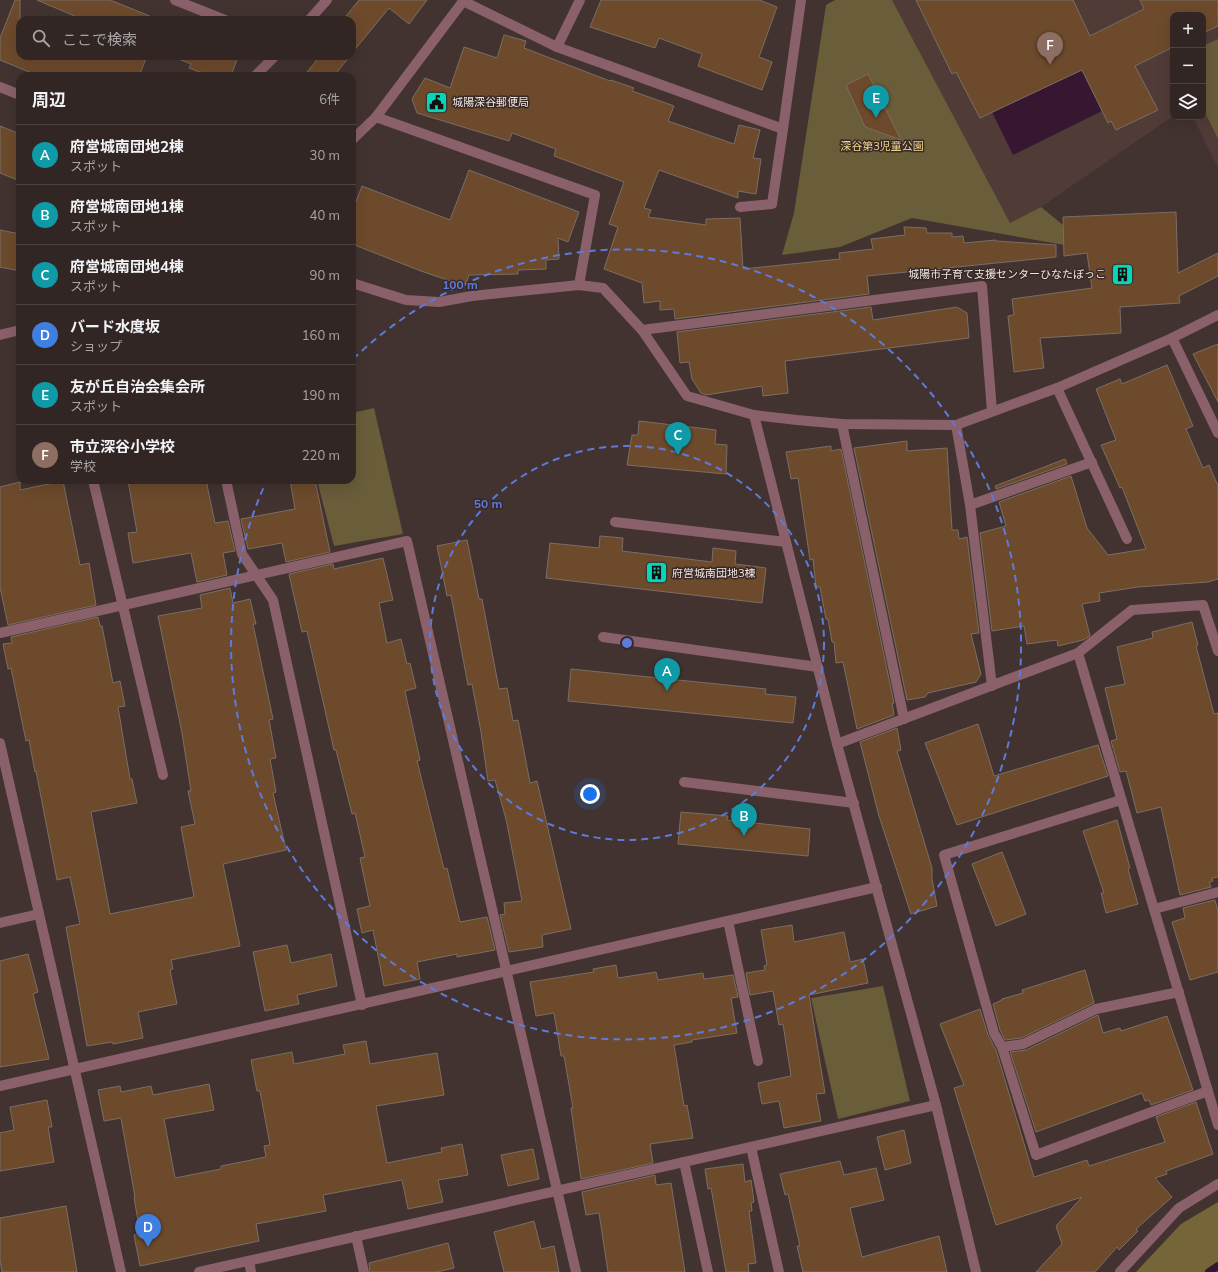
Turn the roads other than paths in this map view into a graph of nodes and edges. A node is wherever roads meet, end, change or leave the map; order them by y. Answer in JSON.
{"nodes":[{"id":1,"x":175,"y":0,"type":"edge"},
{"id":2,"x":327,"y":0,"type":"edge"},
{"id":3,"x":463,"y":0,"type":"edge"},
{"id":4,"x":580,"y":0,"type":"edge"},
{"id":5,"x":801,"y":0,"type":"edge"},
{"id":6,"x":216,"y":16,"type":"edge"},
{"id":7,"x":313,"y":16,"type":"edge"},
{"id":8,"x":557,"y":47,"type":"junction"},
{"id":9,"x":271,"y":60,"type":"edge"},
{"id":10,"x":259,"y":72,"type":"edge"},
{"id":11,"x":0,"y":87,"type":"edge"},
{"id":12,"x":16,"y":93,"type":"edge"},
{"id":13,"x":376,"y":117,"type":"junction"},
{"id":14,"x":783,"y":129,"type":"junction"},
{"id":15,"x":356,"y":136,"type":"edge"},
{"id":16,"x":740,"y":208,"type":"dead end"},
{"id":17,"x":356,"y":284,"type":"edge"},
{"id":18,"x":579,"y":285,"type":"junction"},
{"id":19,"x":1218,"y":315,"type":"edge"},
{"id":20,"x":642,"y":330,"type":"junction"},
{"id":21,"x":16,"y":331,"type":"edge"},
{"id":22,"x":0,"y":335,"type":"edge"},
{"id":23,"x":1172,"y":338,"type":"junction"},
{"id":24,"x":1057,"y":388,"type":"junction"},
{"id":25,"x":992,"y":411,"type":"junction"},
{"id":26,"x":754,"y":415,"type":"junction"},
{"id":27,"x":842,"y":424,"type":"junction"},
{"id":28,"x":956,"y":425,"type":"junction"},
{"id":29,"x":1218,"y":433,"type":"edge"},
{"id":30,"x":1092,"y":462,"type":"junction"},
{"id":31,"x":94,"y":484,"type":"edge"},
{"id":32,"x":227,"y":484,"type":"edge"},
{"id":33,"x":970,"y":505,"type":"junction"},
{"id":34,"x":615,"y":522,"type":"dead end"},
{"id":35,"x":1127,"y":539,"type":"dead end"},
{"id":36,"x":786,"y":542,"type":"junction"},
{"id":37,"x":257,"y":575,"type":"junction"},
{"id":38,"x":123,"y":606,"type":"junction"},
{"id":39,"x":0,"y":633,"type":"edge"},
{"id":40,"x":603,"y":637,"type":"dead end"},
{"id":41,"x":1218,"y":651,"type":"edge"},
{"id":42,"x":1078,"y":653,"type":"junction"},
{"id":43,"x":818,"y":667,"type":"junction"},
{"id":44,"x":992,"y":686,"type":"junction"},
{"id":45,"x":904,"y":719,"type":"junction"},
{"id":46,"x":0,"y":743,"type":"edge"},
{"id":47,"x":837,"y":744,"type":"junction"},
{"id":48,"x":163,"y":775,"type":"dead end"},
{"id":49,"x":684,"y":782,"type":"dead end"},
{"id":50,"x":1121,"y":800,"type":"junction"},
{"id":51,"x":854,"y":803,"type":"junction"},
{"id":52,"x":876,"y":888,"type":"junction"},
{"id":53,"x":1218,"y":892,"type":"edge"},
{"id":54,"x":1154,"y":909,"type":"junction"},
{"id":55,"x":40,"y":914,"type":"junction"},
{"id":56,"x":728,"y":921,"type":"junction"},
{"id":57,"x":0,"y":923,"type":"edge"},
{"id":58,"x":507,"y":972,"type":"junction"},
{"id":59,"x":1179,"y":992,"type":"junction"},
{"id":60,"x":362,"y":1004,"type":"junction"},
{"id":61,"x":1002,"y":1047,"type":"junction"},
{"id":62,"x":758,"y":1061,"type":"dead end"},
{"id":63,"x":75,"y":1070,"type":"junction"},
{"id":64,"x":0,"y":1086,"type":"edge"},
{"id":65,"x":1208,"y":1091,"type":"junction"},
{"id":66,"x":936,"y":1105,"type":"junction"},
{"id":67,"x":1218,"y":1125,"type":"edge"},
{"id":68,"x":751,"y":1147,"type":"junction"},
{"id":69,"x":684,"y":1162,"type":"junction"},
{"id":70,"x":1218,"y":1184,"type":"edge"},
{"id":71,"x":558,"y":1191,"type":"junction"},
{"id":72,"x":356,"y":1236,"type":"junction"},
{"id":73,"x":249,"y":1261,"type":"junction"},
{"id":74,"x":122,"y":1272,"type":"edge"},
{"id":75,"x":199,"y":1272,"type":"edge"},
{"id":76,"x":251,"y":1272,"type":"edge"},
{"id":77,"x":364,"y":1272,"type":"edge"},
{"id":78,"x":576,"y":1272,"type":"edge"},
{"id":79,"x":708,"y":1272,"type":"edge"},
{"id":80,"x":779,"y":1272,"type":"edge"},
{"id":81,"x":976,"y":1272,"type":"edge"},
{"id":82,"x":1120,"y":1272,"type":"edge"}],
"edges":[{"from":1,"to":6,"type":"street"},
{"from":2,"to":7,"type":"street"},
{"from":3,"to":8,"type":"street"},
{"from":3,"to":13,"type":"street"},
{"from":4,"to":8,"type":"street"},
{"from":5,"to":14,"type":"street"},
{"from":8,"to":14,"type":"street"},
{"from":9,"to":10,"type":"street"},
{"from":11,"to":12,"type":"street"},
{"from":13,"to":15,"type":"street"},
{"from":13,"to":18,"type":"street"},
{"from":14,"to":16,"type":"street"},
{"from":17,"to":18,"type":"street"},
{"from":18,"to":20,"type":"street"},
{"from":19,"to":23,"type":"street"},
{"from":20,"to":25,"type":"street"},
{"from":20,"to":26,"type":"street"},
{"from":21,"to":22,"type":"street"},
{"from":23,"to":24,"type":"street"},
{"from":23,"to":29,"type":"street"},
{"from":24,"to":25,"type":"street"},
{"from":24,"to":30,"type":"street"},
{"from":25,"to":28,"type":"street"},
{"from":26,"to":27,"type":"street"},
{"from":26,"to":36,"type":"street"},
{"from":27,"to":28,"type":"street"},
{"from":27,"to":45,"type":"street"},
{"from":28,"to":33,"type":"street"},
{"from":30,"to":33,"type":"street"},
{"from":30,"to":35,"type":"street"},
{"from":31,"to":38,"type":"street"},
{"from":32,"to":37,"type":"street"},
{"from":33,"to":44,"type":"street"},
{"from":34,"to":36,"type":"street"},
{"from":36,"to":43,"type":"street"},
{"from":37,"to":38,"type":"street"},
{"from":37,"to":58,"type":"street"},
{"from":37,"to":60,"type":"street"},
{"from":38,"to":39,"type":"street"},
{"from":38,"to":48,"type":"street"},
{"from":40,"to":43,"type":"street"},
{"from":41,"to":42,"type":"street"},
{"from":42,"to":44,"type":"street"},
{"from":42,"to":50,"type":"street"},
{"from":43,"to":47,"type":"street"},
{"from":44,"to":45,"type":"street"},
{"from":45,"to":47,"type":"street"},
{"from":46,"to":55,"type":"street"},
{"from":47,"to":51,"type":"street"},
{"from":49,"to":51,"type":"street"},
{"from":50,"to":54,"type":"street"},
{"from":50,"to":61,"type":"street"},
{"from":51,"to":52,"type":"street"},
{"from":52,"to":56,"type":"street"},
{"from":52,"to":66,"type":"street"},
{"from":53,"to":54,"type":"street"},
{"from":54,"to":59,"type":"street"},
{"from":55,"to":57,"type":"street"},
{"from":55,"to":63,"type":"street"},
{"from":56,"to":58,"type":"street"},
{"from":56,"to":62,"type":"street"},
{"from":58,"to":60,"type":"street"},
{"from":58,"to":71,"type":"street"},
{"from":59,"to":61,"type":"street"},
{"from":59,"to":65,"type":"street"},
{"from":60,"to":63,"type":"street"},
{"from":61,"to":65,"type":"street"},
{"from":63,"to":64,"type":"street"},
{"from":63,"to":74,"type":"street"},
{"from":65,"to":67,"type":"street"},
{"from":66,"to":68,"type":"street"},
{"from":66,"to":81,"type":"street"},
{"from":68,"to":69,"type":"street"},
{"from":68,"to":80,"type":"street"},
{"from":69,"to":71,"type":"street"},
{"from":69,"to":79,"type":"street"},
{"from":70,"to":82,"type":"street"},
{"from":71,"to":72,"type":"street"},
{"from":71,"to":78,"type":"street"},
{"from":72,"to":73,"type":"street"},
{"from":72,"to":77,"type":"street"},
{"from":73,"to":75,"type":"street"},
{"from":73,"to":76,"type":"street"}]}
